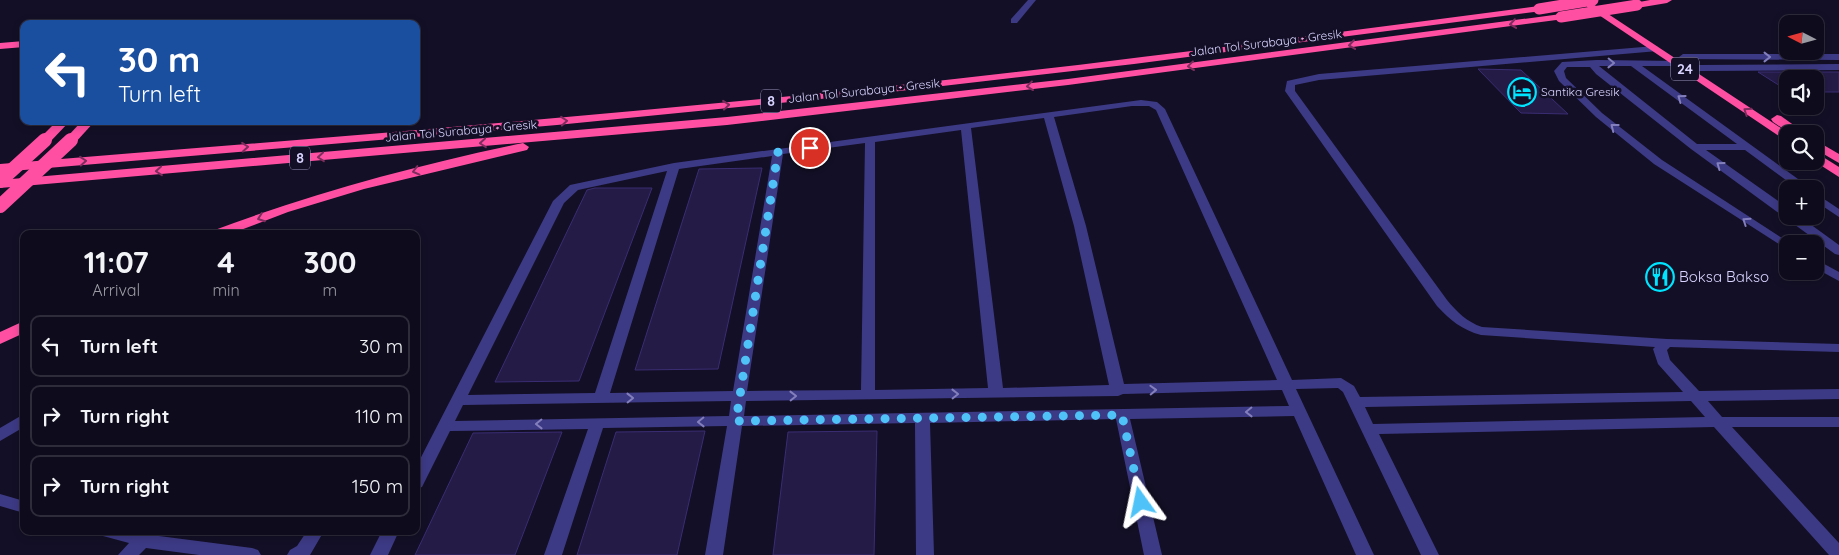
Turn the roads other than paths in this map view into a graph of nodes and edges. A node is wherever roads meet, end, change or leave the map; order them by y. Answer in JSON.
{"nodes":[{"id":1,"x":1032,"y":0,"type":"edge"},
{"id":2,"x":1583,"y":0,"type":"edge"},
{"id":3,"x":1595,"y":0,"type":"edge"},
{"id":4,"x":1667,"y":0,"type":"edge"},
{"id":5,"x":1014,"y":21,"type":"dead end"},
{"id":6,"x":20,"y":44,"type":"edge"},
{"id":7,"x":0,"y":46,"type":"edge"},
{"id":8,"x":1655,"y":49,"type":"junction"},
{"id":9,"x":20,"y":50,"type":"edge"},
{"id":10,"x":0,"y":51,"type":"edge"},
{"id":11,"x":1839,"y":57,"type":"edge"},
{"id":12,"x":1679,"y":60,"type":"junction"},
{"id":13,"x":1633,"y":63,"type":"junction"},
{"id":14,"x":1594,"y":64,"type":"junction"},
{"id":15,"x":1839,"y":67,"type":"edge"},
{"id":16,"x":1700,"y":68,"type":"junction"},
{"id":17,"x":1048,"y":115,"type":"junction"},
{"id":18,"x":60,"y":125,"type":"edge"},
{"id":19,"x":85,"y":125,"type":"edge"},
{"id":20,"x":1786,"y":125,"type":"edge"},
{"id":21,"x":966,"y":126,"type":"junction"},
{"id":22,"x":601,"y":132,"type":"junction"},
{"id":23,"x":1779,"y":132,"type":"edge"},
{"id":24,"x":870,"y":140,"type":"junction"},
{"id":25,"x":1695,"y":147,"type":"junction"},
{"id":26,"x":1749,"y":147,"type":"junction"},
{"id":27,"x":1824,"y":150,"type":"edge"},
{"id":28,"x":778,"y":152,"type":"junction"},
{"id":29,"x":1839,"y":159,"type":"edge"},
{"id":30,"x":1824,"y":162,"type":"edge"},
{"id":31,"x":674,"y":166,"type":"junction"},
{"id":32,"x":0,"y":168,"type":"edge"},
{"id":33,"x":1839,"y":172,"type":"edge"},
{"id":34,"x":1793,"y":180,"type":"edge"},
{"id":35,"x":0,"y":183,"type":"edge"},
{"id":36,"x":1824,"y":203,"type":"edge"},
{"id":37,"x":0,"y":206,"type":"edge"},
{"id":38,"x":1779,"y":208,"type":"edge"},
{"id":39,"x":1839,"y":214,"type":"edge"},
{"id":40,"x":1803,"y":225,"type":"edge"},
{"id":41,"x":228,"y":230,"type":"edge"},
{"id":42,"x":1779,"y":240,"type":"edge"},
{"id":43,"x":1839,"y":251,"type":"edge"},
{"id":44,"x":1824,"y":268,"type":"edge"},
{"id":45,"x":1839,"y":277,"type":"edge"},
{"id":46,"x":20,"y":328,"type":"edge"},
{"id":47,"x":0,"y":339,"type":"edge"},
{"id":48,"x":1667,"y":343,"type":"junction"},
{"id":49,"x":1839,"y":348,"type":"edge"},
{"id":50,"x":1286,"y":385,"type":"junction"},
{"id":51,"x":1118,"y":391,"type":"junction"},
{"id":52,"x":996,"y":393,"type":"junction"},
{"id":53,"x":1839,"y":394,"type":"edge"},
{"id":54,"x":868,"y":395,"type":"junction"},
{"id":55,"x":1694,"y":396,"type":"junction"},
{"id":56,"x":740,"y":397,"type":"junction"},
{"id":57,"x":601,"y":398,"type":"junction"},
{"id":58,"x":459,"y":400,"type":"junction"},
{"id":59,"x":1356,"y":402,"type":"junction"},
{"id":60,"x":1298,"y":411,"type":"junction"},
{"id":61,"x":1122,"y":415,"type":"junction"},
{"id":62,"x":922,"y":418,"type":"junction"},
{"id":63,"x":736,"y":421,"type":"junction"},
{"id":64,"x":20,"y":422,"type":"edge"},
{"id":65,"x":1718,"y":422,"type":"junction"},
{"id":66,"x":1839,"y":422,"type":"edge"},
{"id":67,"x":597,"y":423,"type":"junction"},
{"id":68,"x":446,"y":426,"type":"junction"},
{"id":69,"x":1368,"y":429,"type":"junction"},
{"id":70,"x":0,"y":436,"type":"edge"},
{"id":71,"x":420,"y":475,"type":"edge"},
{"id":72,"x":0,"y":500,"type":"edge"},
{"id":73,"x":20,"y":506,"type":"edge"},
{"id":74,"x":313,"y":535,"type":"edge"},
{"id":75,"x":390,"y":535,"type":"edge"},
{"id":76,"x":148,"y":536,"type":"edge"},
{"id":77,"x":127,"y":555,"type":"edge"},
{"id":78,"x":252,"y":555,"type":"edge"},
{"id":79,"x":296,"y":555,"type":"edge"},
{"id":80,"x":379,"y":555,"type":"edge"},
{"id":81,"x":553,"y":555,"type":"edge"},
{"id":82,"x":714,"y":555,"type":"edge"},
{"id":83,"x":925,"y":555,"type":"edge"},
{"id":84,"x":1153,"y":555,"type":"edge"},
{"id":85,"x":1365,"y":555,"type":"edge"},
{"id":86,"x":1430,"y":555,"type":"edge"},
{"id":87,"x":1839,"y":555,"type":"edge"}],
"edges":[{"from":1,"to":5,"type":"street"},
{"from":2,"to":8,"type":"highway","number":"24"},
{"from":3,"to":12,"type":"highway","number":"24"},
{"from":32,"to":3,"type":"highway","name":"Jalan Tol Surabaya - Gresik","number":"8","one_way":true,"bridge":true},
{"from":4,"to":22,"type":"highway","name":"Jalan Tol Surabaya - Gresik","number":"8","one_way":true,"bridge":true},
{"from":6,"to":7,"type":"highway"},
{"from":8,"to":12,"type":"highway","number":"24"},
{"from":8,"to":48,"type":"street"},
{"from":9,"to":10,"type":"highway"},
{"from":12,"to":11,"type":"street","one_way":true},
{"from":12,"to":13,"type":"street"},
{"from":12,"to":16,"type":"highway","number":"24"},
{"from":23,"to":12,"type":"highway","number":"24","one_way":true},
{"from":14,"to":13,"type":"street","one_way":true},
{"from":26,"to":13,"type":"street","one_way":true},
{"from":14,"to":25,"type":"street"},
{"from":42,"to":14,"type":"street","one_way":true},
{"from":15,"to":16,"type":"street"},
{"from":16,"to":20,"type":"highway","number":"24"},
{"from":17,"to":21,"type":"street"},
{"from":17,"to":50,"type":"street"},
{"from":17,"to":51,"type":"street"},
{"from":18,"to":35,"type":"highway","bridge":true},
{"from":19,"to":37,"type":"highway","bridge":true},
{"from":21,"to":24,"type":"street"},
{"from":21,"to":52,"type":"street"},
{"from":22,"to":35,"type":"highway","name":"Jalan Tol Surabaya - Gresik","number":"8","one_way":true},
{"from":22,"to":41,"type":"highway","one_way":true},
{"from":24,"to":28,"type":"street"},
{"from":24,"to":54,"type":"street"},
{"from":25,"to":26,"type":"street"},
{"from":38,"to":25,"type":"street","one_way":true},
{"from":26,"to":34,"type":"street"},
{"from":27,"to":29,"type":"highway"},
{"from":28,"to":31,"type":"street"},
{"from":28,"to":56,"type":"street"},
{"from":30,"to":33,"type":"highway"},
{"from":31,"to":57,"type":"street"},
{"from":31,"to":58,"type":"street"},
{"from":36,"to":39,"type":"street"},
{"from":40,"to":43,"type":"street"},
{"from":44,"to":45,"type":"street"},
{"from":46,"to":47,"type":"highway"},
{"from":48,"to":49,"type":"street"},
{"from":48,"to":55,"type":"street"},
{"from":51,"to":50,"type":"street","one_way":true},
{"from":50,"to":59,"type":"street"},
{"from":50,"to":60,"type":"street"},
{"from":51,"to":52,"type":"street"},
{"from":54,"to":52,"type":"street","one_way":true},
{"from":53,"to":55,"type":"street"},
{"from":56,"to":54,"type":"street","one_way":true},
{"from":55,"to":59,"type":"street"},
{"from":55,"to":65,"type":"street"},
{"from":57,"to":56,"type":"street","one_way":true},
{"from":56,"to":63,"type":"street"},
{"from":57,"to":58,"type":"street"},
{"from":58,"to":68,"type":"street"},
{"from":59,"to":69,"type":"street"},
{"from":60,"to":61,"type":"street","one_way":true},
{"from":60,"to":85,"type":"street"},
{"from":61,"to":62,"type":"street"},
{"from":61,"to":84,"type":"street"},
{"from":62,"to":63,"type":"street"},
{"from":62,"to":83,"type":"street"},
{"from":63,"to":67,"type":"street","one_way":true},
{"from":63,"to":82,"type":"street"},
{"from":64,"to":70,"type":"street"},
{"from":65,"to":66,"type":"street"},
{"from":65,"to":69,"type":"street"},
{"from":65,"to":87,"type":"street"},
{"from":67,"to":68,"type":"street","one_way":true},
{"from":67,"to":81,"type":"street"},
{"from":68,"to":71,"type":"street"},
{"from":69,"to":86,"type":"street"},
{"from":72,"to":73,"type":"street"},
{"from":74,"to":79,"type":"street"},
{"from":75,"to":80,"type":"street"},
{"from":76,"to":77,"type":"street"},
{"from":76,"to":78,"type":"street"}]}
